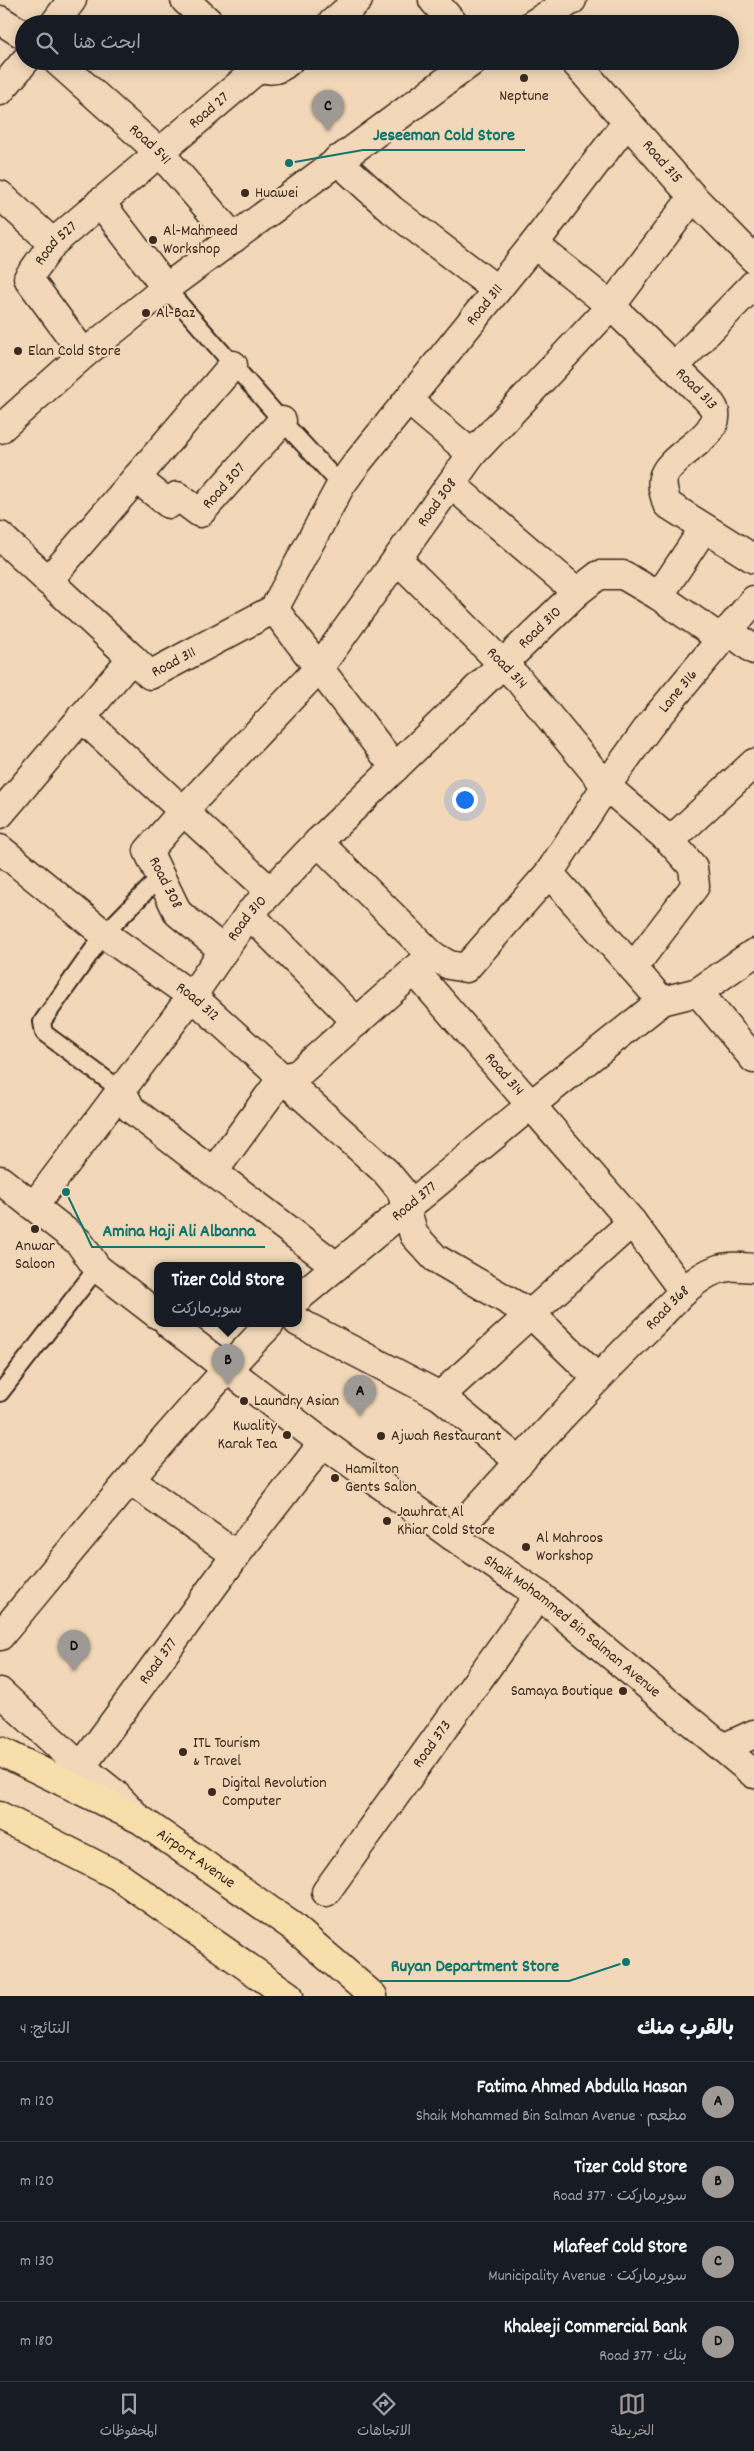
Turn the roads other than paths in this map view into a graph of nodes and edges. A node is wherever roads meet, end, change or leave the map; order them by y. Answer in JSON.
{"nodes":[{"id":1,"x":72,"y":0,"type":"edge"},
{"id":2,"x":185,"y":0,"type":"edge"},
{"id":3,"x":358,"y":0,"type":"edge"},
{"id":4,"x":433,"y":0,"type":"edge"},
{"id":5,"x":572,"y":0,"type":"edge"},
{"id":6,"x":61,"y":15,"type":"edge"},
{"id":7,"x":201,"y":15,"type":"edge"},
{"id":8,"x":341,"y":15,"type":"edge"},
{"id":9,"x":446,"y":15,"type":"edge"},
{"id":10,"x":550,"y":15,"type":"edge"},
{"id":11,"x":0,"y":20,"type":"edge"},
{"id":12,"x":15,"y":29,"type":"edge"},
{"id":13,"x":18,"y":70,"type":"edge"},
{"id":14,"x":67,"y":70,"type":"edge"},
{"id":15,"x":249,"y":70,"type":"edge"},
{"id":16,"x":461,"y":70,"type":"edge"},
{"id":17,"x":582,"y":70,"type":"edge"},
{"id":18,"x":0,"y":91,"type":"edge"},
{"id":19,"x":626,"y":122,"type":"junction"},
{"id":20,"x":159,"y":152,"type":"junction"},
{"id":21,"x":337,"y":160,"type":"junction"},
{"id":22,"x":0,"y":195,"type":"edge"},
{"id":23,"x":694,"y":197,"type":"junction"},
{"id":24,"x":100,"y":202,"type":"junction"},
{"id":25,"x":234,"y":238,"type":"junction"},
{"id":26,"x":53,"y":243,"type":"junction"},
{"id":27,"x":534,"y":244,"type":"junction"},
{"id":28,"x":754,"y":259,"type":"edge"},
{"id":29,"x":754,"y":284,"type":"edge"},
{"id":30,"x":166,"y":288,"type":"junction"},
{"id":31,"x":497,"y":290,"type":"junction"},
{"id":32,"x":610,"y":306,"type":"junction"},
{"id":33,"x":84,"y":354,"type":"junction"},
{"id":34,"x":233,"y":365,"type":"junction"},
{"id":35,"x":674,"y":367,"type":"junction"},
{"id":36,"x":408,"y":400,"type":"junction"},
{"id":37,"x":282,"y":421,"type":"junction"},
{"id":38,"x":0,"y":429,"type":"edge"},
{"id":39,"x":472,"y":454,"type":"junction"},
{"id":40,"x":136,"y":478,"type":"junction"},
{"id":41,"x":451,"y":484,"type":"junction"},
{"id":42,"x":341,"y":485,"type":"junction"},
{"id":43,"x":704,"y":528,"type":"junction"},
{"id":44,"x":0,"y":536,"type":"edge"},
{"id":45,"x":397,"y":559,"type":"junction"},
{"id":46,"x":754,"y":559,"type":"edge"},
{"id":47,"x":48,"y":581,"type":"junction"},
{"id":48,"x":577,"y":592,"type":"junction"},
{"id":49,"x":659,"y":596,"type":"junction"},
{"id":50,"x":754,"y":600,"type":"edge"},
{"id":51,"x":274,"y":609,"type":"junction"},
{"id":52,"x":724,"y":634,"type":"junction"},
{"id":53,"x":754,"y":650,"type":"edge"},
{"id":54,"x":132,"y":658,"type":"junction"},
{"id":55,"x":503,"y":664,"type":"junction"},
{"id":56,"x":318,"y":668,"type":"junction"},
{"id":57,"x":80,"y":717,"type":"junction"},
{"id":58,"x":754,"y":763,"type":"edge"},
{"id":59,"x":395,"y":768,"type":"junction"},
{"id":60,"x":606,"y":786,"type":"junction"},
{"id":61,"x":184,"y":810,"type":"junction"},
{"id":62,"x":0,"y":814,"type":"edge"},
{"id":63,"x":670,"y":841,"type":"junction"},
{"id":64,"x":318,"y":842,"type":"junction"},
{"id":65,"x":0,"y":848,"type":"edge"},
{"id":66,"x":549,"y":874,"type":"junction"},
{"id":67,"x":160,"y":878,"type":"junction"},
{"id":68,"x":270,"y":892,"type":"junction"},
{"id":69,"x":249,"y":914,"type":"junction"},
{"id":70,"x":104,"y":934,"type":"junction"},
{"id":71,"x":223,"y":950,"type":"junction"},
{"id":72,"x":754,"y":953,"type":"edge"},
{"id":73,"x":423,"y":962,"type":"junction"},
{"id":74,"x":633,"y":968,"type":"junction"},
{"id":75,"x":698,"y":992,"type":"junction"},
{"id":76,"x":192,"y":996,"type":"junction"},
{"id":77,"x":662,"y":1001,"type":"junction"},
{"id":78,"x":357,"y":1022,"type":"junction"},
{"id":79,"x":754,"y":1059,"type":"edge"},
{"id":80,"x":282,"y":1078,"type":"junction"},
{"id":81,"x":122,"y":1091,"type":"junction"},
{"id":82,"x":532,"y":1104,"type":"junction"},
{"id":83,"x":214,"y":1171,"type":"junction"},
{"id":84,"x":0,"y":1180,"type":"edge"},
{"id":85,"x":34,"y":1206,"type":"junction"},
{"id":86,"x":408,"y":1208,"type":"junction"},
{"id":87,"x":632,"y":1222,"type":"junction"},
{"id":88,"x":336,"y":1266,"type":"junction"},
{"id":89,"x":97,"y":1268,"type":"junction"},
{"id":90,"x":754,"y":1268,"type":"edge"},
{"id":91,"x":684,"y":1292,"type":"junction"},
{"id":92,"x":302,"y":1295,"type":"edge"},
{"id":93,"x":154,"y":1312,"type":"edge"},
{"id":94,"x":530,"y":1314,"type":"junction"},
{"id":95,"x":302,"y":1324,"type":"edge"},
{"id":96,"x":173,"y":1327,"type":"edge"},
{"id":97,"x":267,"y":1327,"type":"edge"},
{"id":98,"x":227,"y":1368,"type":"junction"},
{"id":99,"x":597,"y":1378,"type":"junction"},
{"id":100,"x":0,"y":1393,"type":"edge"},
{"id":101,"x":440,"y":1396,"type":"junction"},
{"id":102,"x":323,"y":1443,"type":"junction"},
{"id":103,"x":520,"y":1462,"type":"junction"},
{"id":104,"x":130,"y":1480,"type":"junction"},
{"id":105,"x":452,"y":1536,"type":"junction"},
{"id":106,"x":236,"y":1555,"type":"junction"},
{"id":107,"x":539,"y":1595,"type":"junction"},
{"id":108,"x":0,"y":1636,"type":"edge"},
{"id":109,"x":0,"y":1692,"type":"edge"},
{"id":110,"x":754,"y":1734,"type":"edge"},
{"id":111,"x":723,"y":1748,"type":"junction"},
{"id":112,"x":0,"y":1751,"type":"edge"},
{"id":113,"x":81,"y":1768,"type":"junction"},
{"id":114,"x":754,"y":1774,"type":"edge"},
{"id":115,"x":0,"y":1816,"type":"edge"},
{"id":116,"x":141,"y":1820,"type":"junction"},
{"id":117,"x":326,"y":1892,"type":"dead end"},
{"id":118,"x":289,"y":1996,"type":"edge"},
{"id":119,"x":373,"y":1996,"type":"edge"}],
"edges":[{"from":1,"to":6,"type":"street"},
{"from":2,"to":7,"type":"street"},
{"from":3,"to":8,"type":"street"},
{"from":4,"to":9,"type":"street"},
{"from":5,"to":10,"type":"street"},
{"from":11,"to":12,"type":"street"},
{"from":13,"to":18,"type":"street"},
{"from":14,"to":20,"type":"street","name":"Road 541"},
{"from":15,"to":20,"type":"street","name":"Road 27"},
{"from":16,"to":21,"type":"street"},
{"from":17,"to":19,"type":"street","name":"Road 315"},
{"from":19,"to":23,"type":"street","name":"Road 315"},
{"from":19,"to":27,"type":"street","name":"Road 311"},
{"from":20,"to":24,"type":"street","name":"Road 527"},
{"from":20,"to":25,"type":"street","name":"Road 541"},
{"from":21,"to":25,"type":"street"},
{"from":21,"to":31,"type":"street"},
{"from":22,"to":26,"type":"street"},
{"from":23,"to":28,"type":"street","name":"Road 315"},
{"from":23,"to":32,"type":"street","name":"Road 308"},
{"from":24,"to":26,"type":"street","name":"Road 527"},
{"from":24,"to":30,"type":"street"},
{"from":25,"to":30,"type":"street"},
{"from":26,"to":33,"type":"street","name":"Road 527"},
{"from":27,"to":31,"type":"street","name":"Road 311"},
{"from":27,"to":32,"type":"street","name":"Road 313"},
{"from":29,"to":35,"type":"street"},
{"from":30,"to":33,"type":"street"},
{"from":30,"to":34,"type":"lane"},
{"from":31,"to":36,"type":"street","name":"Road 311"},
{"from":32,"to":35,"type":"street","name":"Road 313"},
{"from":32,"to":39,"type":"street","name":"Road 308"},
{"from":33,"to":38,"type":"street"},
{"from":34,"to":37,"type":"lane"},
{"from":34,"to":40,"type":"street"},
{"from":35,"to":43,"type":"street","name":"Road 313"},
{"from":36,"to":39,"type":"street"},
{"from":36,"to":42,"type":"street","name":"Road 311"},
{"from":37,"to":40,"type":"street","name":"Road 307"},
{"from":37,"to":42,"type":"lane"},
{"from":39,"to":41,"type":"street","name":"Road 308"},
{"from":40,"to":47,"type":"street"},
{"from":41,"to":45,"type":"street","name":"Road 308"},
{"from":41,"to":48,"type":"street","name":"Road 310"},
{"from":42,"to":51,"type":"street","name":"Road 311"},
{"from":43,"to":46,"type":"street","name":"Road 313"},
{"from":43,"to":49,"type":"street"},
{"from":44,"to":47,"type":"street"},
{"from":45,"to":55,"type":"street","name":"Road 314"},
{"from":45,"to":56,"type":"street","name":"Road 308"},
{"from":47,"to":54,"type":"street"},
{"from":48,"to":49,"type":"street","name":"Road 310"},
{"from":48,"to":55,"type":"street","name":"Road 310"},
{"from":49,"to":52,"type":"street","name":"Road 310"},
{"from":50,"to":52,"type":"street","name":"Lane 316"},
{"from":51,"to":54,"type":"street","name":"Road 311"},
{"from":51,"to":56,"type":"street"},
{"from":52,"to":53,"type":"street","name":"Road 310"},
{"from":52,"to":60,"type":"street","name":"Lane 316"},
{"from":54,"to":57,"type":"street","name":"Road 311"},
{"from":55,"to":59,"type":"street","name":"Road 310"},
{"from":55,"to":60,"type":"street","name":"Road 314"},
{"from":56,"to":59,"type":"street"},
{"from":56,"to":61,"type":"street","name":"Road 308"},
{"from":57,"to":61,"type":"street"},
{"from":57,"to":62,"type":"street","name":"Road 311"},
{"from":58,"to":63,"type":"street"},
{"from":59,"to":64,"type":"street","name":"Road 310"},
{"from":60,"to":63,"type":"street","name":"Road 314"},
{"from":60,"to":66,"type":"street","name":"Road 314"},
{"from":61,"to":67,"type":"street","name":"Road 308"},
{"from":61,"to":68,"type":"street"},
{"from":63,"to":74,"type":"street","name":"Road 314"},
{"from":64,"to":68,"type":"street","name":"Road 310"},
{"from":64,"to":73,"type":"street","name":"Road 314"},
{"from":65,"to":70,"type":"street","name":"Road 312"},
{"from":66,"to":73,"type":"street","name":"Road 314"},
{"from":66,"to":74,"type":"street"},
{"from":67,"to":70,"type":"lane"},
{"from":67,"to":71,"type":"street","name":"Road 308"},
{"from":68,"to":69,"type":"street","name":"Road 310"},
{"from":69,"to":71,"type":"street","name":"Road 310"},
{"from":69,"to":78,"type":"street"},
{"from":70,"to":76,"type":"street","name":"Road 312"},
{"from":70,"to":81,"type":"lane"},
{"from":71,"to":76,"type":"street","name":"Road 310"},
{"from":72,"to":75,"type":"street","name":"Road 377"},
{"from":73,"to":78,"type":"street"},
{"from":73,"to":82,"type":"street","name":"Road 314"},
{"from":74,"to":77,"type":"street"},
{"from":75,"to":77,"type":"street","name":"Road 377"},
{"from":75,"to":79,"type":"street"},
{"from":76,"to":80,"type":"street","name":"Road 312"},
{"from":76,"to":81,"type":"street","name":"Road 310"},
{"from":77,"to":82,"type":"street","name":"Road 377"},
{"from":78,"to":80,"type":"street"},
{"from":80,"to":83,"type":"street"},
{"from":80,"to":86,"type":"street","name":"Road 312"},
{"from":81,"to":83,"type":"street"},
{"from":81,"to":85,"type":"street","name":"Road 310"},
{"from":82,"to":86,"type":"street","name":"Road 377"},
{"from":82,"to":87,"type":"street"},
{"from":83,"to":88,"type":"street"},
{"from":84,"to":85,"type":"street"},
{"from":85,"to":89,"type":"street"},
{"from":86,"to":88,"type":"street","name":"Road 377"},
{"from":86,"to":94,"type":"street"},
{"from":87,"to":91,"type":"street"},
{"from":87,"to":94,"type":"street"},
{"from":88,"to":92,"type":"street","name":"Road 377"},
{"from":89,"to":93,"type":"street"},
{"from":89,"to":100,"type":"lane"},
{"from":90,"to":91,"type":"street","name":"Road 368"},
{"from":91,"to":99,"type":"street","name":"Road 368"},
{"from":94,"to":99,"type":"street"},
{"from":94,"to":101,"type":"street"},
{"from":95,"to":101,"type":"street"},
{"from":96,"to":98,"type":"street","name":"Shaik Mohammed Bin Salman Avenue"},
{"from":97,"to":98,"type":"street"},
{"from":98,"to":102,"type":"street","name":"Shaik Mohammed Bin Salman Avenue"},
{"from":98,"to":104,"type":"street"},
{"from":99,"to":103,"type":"street","name":"Road 368"},
{"from":101,"to":103,"type":"street"},
{"from":102,"to":105,"type":"street","name":"Shaik Mohammed Bin Salman Avenue"},
{"from":102,"to":106,"type":"street","name":"Road 377"},
{"from":103,"to":105,"type":"street","name":"Road 368"},
{"from":104,"to":106,"type":"street"},
{"from":104,"to":108,"type":"street"},
{"from":105,"to":107,"type":"street","name":"Shaik Mohammed Bin Salman Avenue"},
{"from":106,"to":113,"type":"street","name":"Road 377"},
{"from":107,"to":111,"type":"street","name":"Shaik Mohammed Bin Salman Avenue"},
{"from":107,"to":117,"type":"street","name":"Road 373"},
{"from":109,"to":113,"type":"street"},
{"from":110,"to":111,"type":"street"},
{"from":111,"to":114,"type":"street","name":"Shaik Mohammed Bin Salman Avenue"},
{"from":112,"to":116,"type":"main road","name":"Airport Avenue"},
{"from":113,"to":116,"type":"street"},
{"from":115,"to":118,"type":"main road"},
{"from":116,"to":119,"type":"main road","name":"Airport Avenue"}]}
